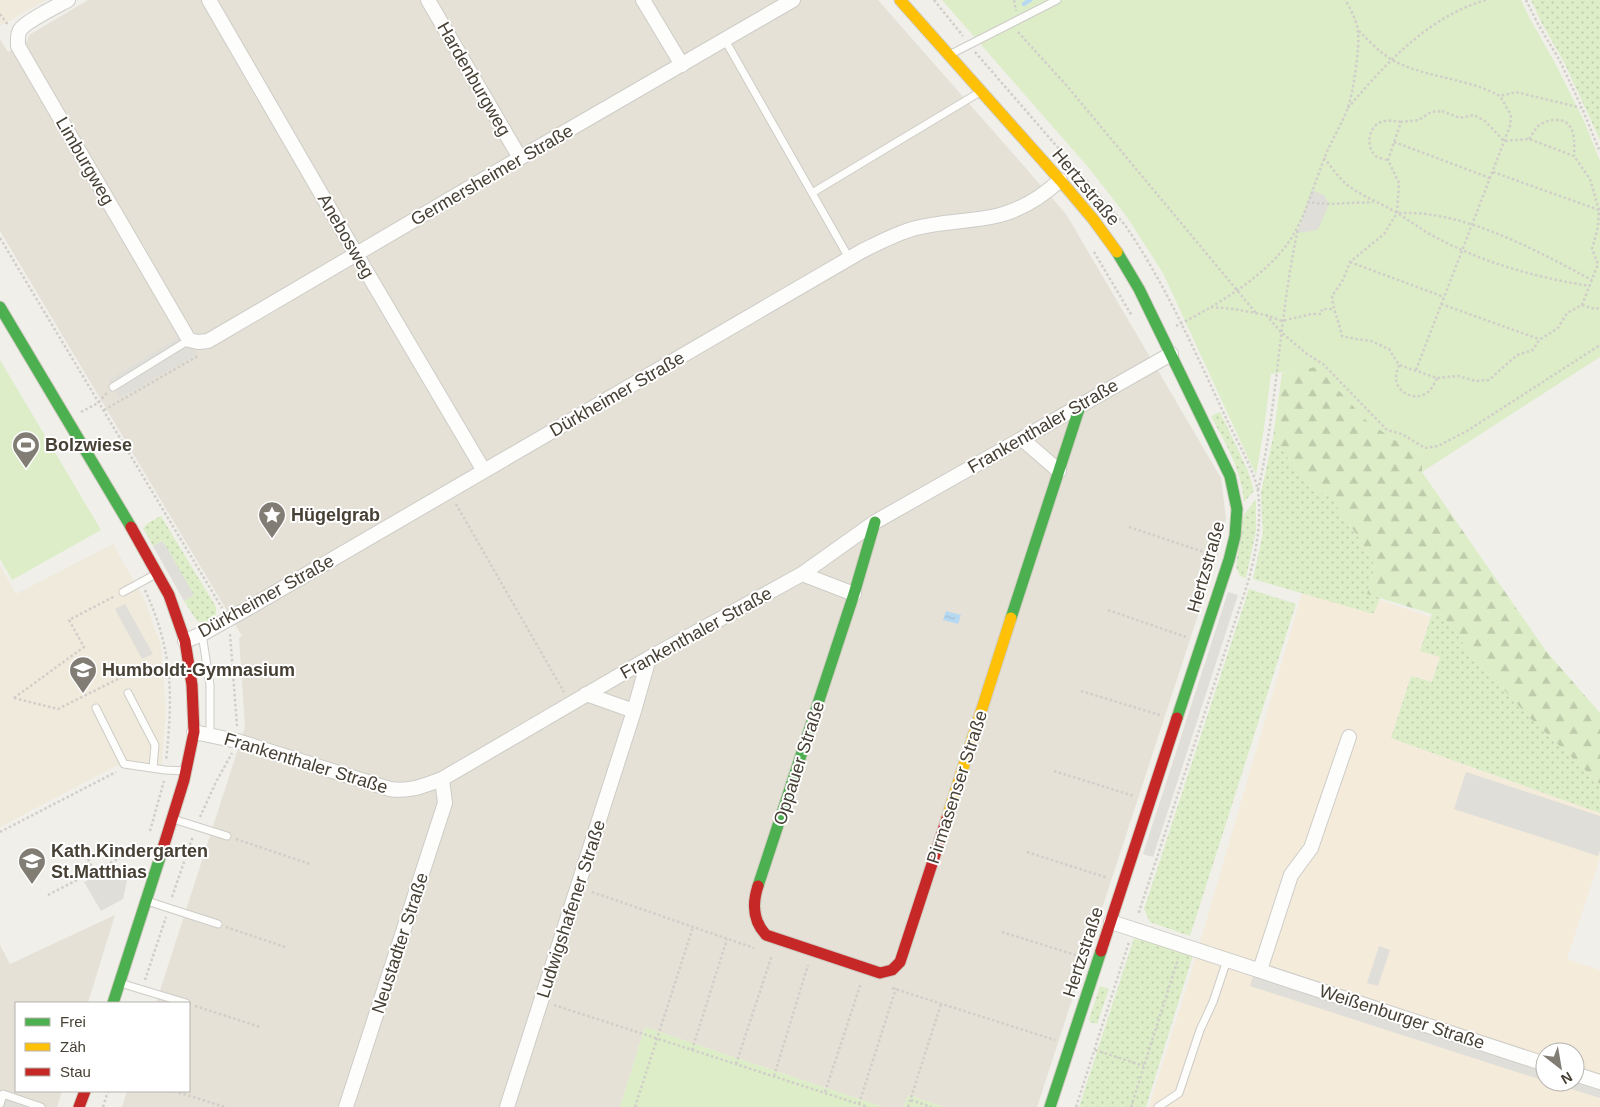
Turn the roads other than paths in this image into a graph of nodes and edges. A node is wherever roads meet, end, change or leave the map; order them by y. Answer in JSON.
{"nodes":[{"id":1,"x":68,"y":0,"type":"edge"},
{"id":2,"x":210,"y":0,"type":"edge"},
{"id":3,"x":428,"y":0,"type":"edge"},
{"id":4,"x":643,"y":0,"type":"edge"},
{"id":5,"x":793,"y":0,"type":"edge"},
{"id":6,"x":900,"y":0,"type":"edge"},
{"id":7,"x":1057,"y":0,"type":"edge"},
{"id":8,"x":725,"y":40,"type":"junction"},
{"id":9,"x":948,"y":55,"type":"junction"},
{"id":10,"x":682,"y":65,"type":"junction"},
{"id":11,"x":980,"y":92,"type":"junction"},
{"id":12,"x":520,"y":158,"type":"junction"},
{"id":13,"x":1060,"y":180,"type":"junction"},
{"id":14,"x":812,"y":193,"type":"junction"},
{"id":15,"x":356,"y":254,"type":"junction"},
{"id":16,"x":849,"y":258,"type":"junction"},
{"id":17,"x":0,"y":306,"type":"edge"},
{"id":18,"x":189,"y":340,"type":"junction"},
{"id":19,"x":1171,"y":354,"type":"junction"},
{"id":20,"x":113,"y":387,"type":"dead end"},
{"id":21,"x":1080,"y":406,"type":"junction"},
{"id":22,"x":1022,"y":439,"type":"junction"},
{"id":23,"x":484,"y":471,"type":"junction"},
{"id":24,"x":1060,"y":471,"type":"junction"},
{"id":25,"x":875,"y":522,"type":"junction"},
{"id":26,"x":158,"y":573,"type":"junction"},
{"id":27,"x":802,"y":574,"type":"junction"},
{"id":28,"x":123,"y":592,"type":"road end"},
{"id":29,"x":854,"y":594,"type":"junction"},
{"id":30,"x":202,"y":634,"type":"junction"},
{"id":31,"x":185,"y":641,"type":"junction"},
{"id":32,"x":649,"y":658,"type":"junction"},
{"id":33,"x":128,"y":693,"type":"dead end"},
{"id":34,"x":586,"y":694,"type":"junction"},
{"id":35,"x":96,"y":708,"type":"dead end"},
{"id":36,"x":634,"y":711,"type":"junction"},
{"id":37,"x":194,"y":732,"type":"junction"},
{"id":38,"x":210,"y":734,"type":"junction"},
{"id":39,"x":1349,"y":737,"type":"dead end"},
{"id":40,"x":153,"y":768,"type":"junction"},
{"id":41,"x":186,"y":771,"type":"junction"},
{"id":42,"x":442,"y":779,"type":"junction"},
{"id":43,"x":173,"y":818,"type":"junction"},
{"id":44,"x":228,"y":836,"type":"road end"},
{"id":45,"x":146,"y":901,"type":"junction"},
{"id":46,"x":1111,"y":922,"type":"junction"},
{"id":47,"x":218,"y":924,"type":"road end"},
{"id":48,"x":763,"y":932,"type":"joint"},
{"id":49,"x":1227,"y":960,"type":"junction"},
{"id":50,"x":1260,"y":970,"type":"junction"},
{"id":51,"x":120,"y":982,"type":"junction"},
{"id":52,"x":113,"y":1002,"type":"edge"},
{"id":53,"x":183,"y":1002,"type":"edge"},
{"id":54,"x":1535,"y":1061,"type":"edge"},
{"id":55,"x":1585,"y":1077,"type":"edge"},
{"id":56,"x":1600,"y":1082,"type":"edge"},
{"id":57,"x":85,"y":1092,"type":"edge"},
{"id":58,"x":0,"y":1104,"type":"edge"},
{"id":59,"x":36,"y":1106,"type":"edge"},
{"id":60,"x":79,"y":1107,"type":"edge"},
{"id":61,"x":346,"y":1107,"type":"edge"},
{"id":62,"x":508,"y":1107,"type":"edge"},
{"id":63,"x":1050,"y":1107,"type":"edge"},
{"id":64,"x":1158,"y":1107,"type":"edge"}],
"edges":[{"from":1,"to":18,"type":"street","name":"Limburgweg"},
{"from":2,"to":15,"type":"street","name":"Anebosweg"},
{"from":3,"to":12,"type":"street","name":"Hardenburgweg"},
{"from":4,"to":10,"type":"street"},
{"from":5,"to":8,"type":"street","name":"Germersheimer Straße"},
{"from":6,"to":9,"type":"street","name":"Hertzstraße"},
{"from":7,"to":9,"type":"lane"},
{"from":8,"to":10,"type":"street","name":"Germersheimer Straße"},
{"from":8,"to":14,"type":"lane"},
{"from":9,"to":11,"type":"street","name":"Hertzstraße"},
{"from":10,"to":12,"type":"street","name":"Germersheimer Straße"},
{"from":11,"to":13,"type":"street","name":"Hertzstraße"},
{"from":11,"to":14,"type":"lane"},
{"from":12,"to":15,"type":"street","name":"Germersheimer Straße"},
{"from":13,"to":16,"type":"street","name":"Dürkheimer Straße"},
{"from":13,"to":19,"type":"street","name":"Hertzstraße"},
{"from":14,"to":16,"type":"lane"},
{"from":15,"to":18,"type":"street","name":"Germersheimer Straße"},
{"from":15,"to":23,"type":"street","name":"Anebosweg"},
{"from":16,"to":23,"type":"street","name":"Dürkheimer Straße"},
{"from":17,"to":26,"type":"street"},
{"from":18,"to":20,"type":"lane"},
{"from":19,"to":21,"type":"street","name":"Frankenthaler Straße"},
{"from":19,"to":46,"type":"street","name":"Hertzstraße"},
{"from":21,"to":22,"type":"street","name":"Frankenthaler Straße"},
{"from":21,"to":24,"type":"street","name":"Pirmasenser Straße"},
{"from":22,"to":24,"type":"street"},
{"from":22,"to":25,"type":"street","name":"Frankenthaler Straße"},
{"from":23,"to":30,"type":"street","name":"Dürkheimer Straße"},
{"from":24,"to":48,"type":"street","name":"Pirmasenser Straße"},
{"from":25,"to":27,"type":"street","name":"Frankenthaler Straße"},
{"from":25,"to":29,"type":"street","name":"Oppauer Straße"},
{"from":26,"to":28,"type":"lane"},
{"from":26,"to":31,"type":"street"},
{"from":27,"to":29,"type":"street"},
{"from":27,"to":32,"type":"street","name":"Frankenthaler Straße"},
{"from":29,"to":48,"type":"street","name":"Oppauer Straße"},
{"from":30,"to":31,"type":"street","name":"Dürkheimer Straße"},
{"from":30,"to":38,"type":"lane"},
{"from":31,"to":37,"type":"street"},
{"from":32,"to":34,"type":"street","name":"Frankenthaler Straße"},
{"from":32,"to":36,"type":"street","name":"Ludwigshafener Straße"},
{"from":33,"to":40,"type":"lane"},
{"from":34,"to":36,"type":"street"},
{"from":34,"to":42,"type":"street","name":"Frankenthaler Straße"},
{"from":35,"to":40,"type":"lane"},
{"from":36,"to":62,"type":"street","name":"Ludwigshafener Straße"},
{"from":37,"to":38,"type":"street","name":"Frankenthaler Straße"},
{"from":37,"to":41,"type":"street"},
{"from":38,"to":42,"type":"street","name":"Frankenthaler Straße"},
{"from":39,"to":50,"type":"street"},
{"from":40,"to":41,"type":"lane"},
{"from":41,"to":43,"type":"street"},
{"from":42,"to":61,"type":"street","name":"Neustadter Straße"},
{"from":43,"to":44,"type":"lane"},
{"from":43,"to":45,"type":"street"},
{"from":45,"to":47,"type":"lane"},
{"from":45,"to":51,"type":"street"},
{"from":46,"to":49,"type":"street","name":"Weißenburger Straße"},
{"from":46,"to":63,"type":"street","name":"Hertzstraße"},
{"from":49,"to":50,"type":"street","name":"Weißenburger Straße"},
{"from":49,"to":64,"type":"lane"},
{"from":50,"to":54,"type":"street","name":"Weißenburger Straße"},
{"from":51,"to":52,"type":"street"},
{"from":51,"to":53,"type":"lane"},
{"from":55,"to":56,"type":"street"},
{"from":57,"to":60,"type":"street"},
{"from":58,"to":59,"type":"lane"}]}
